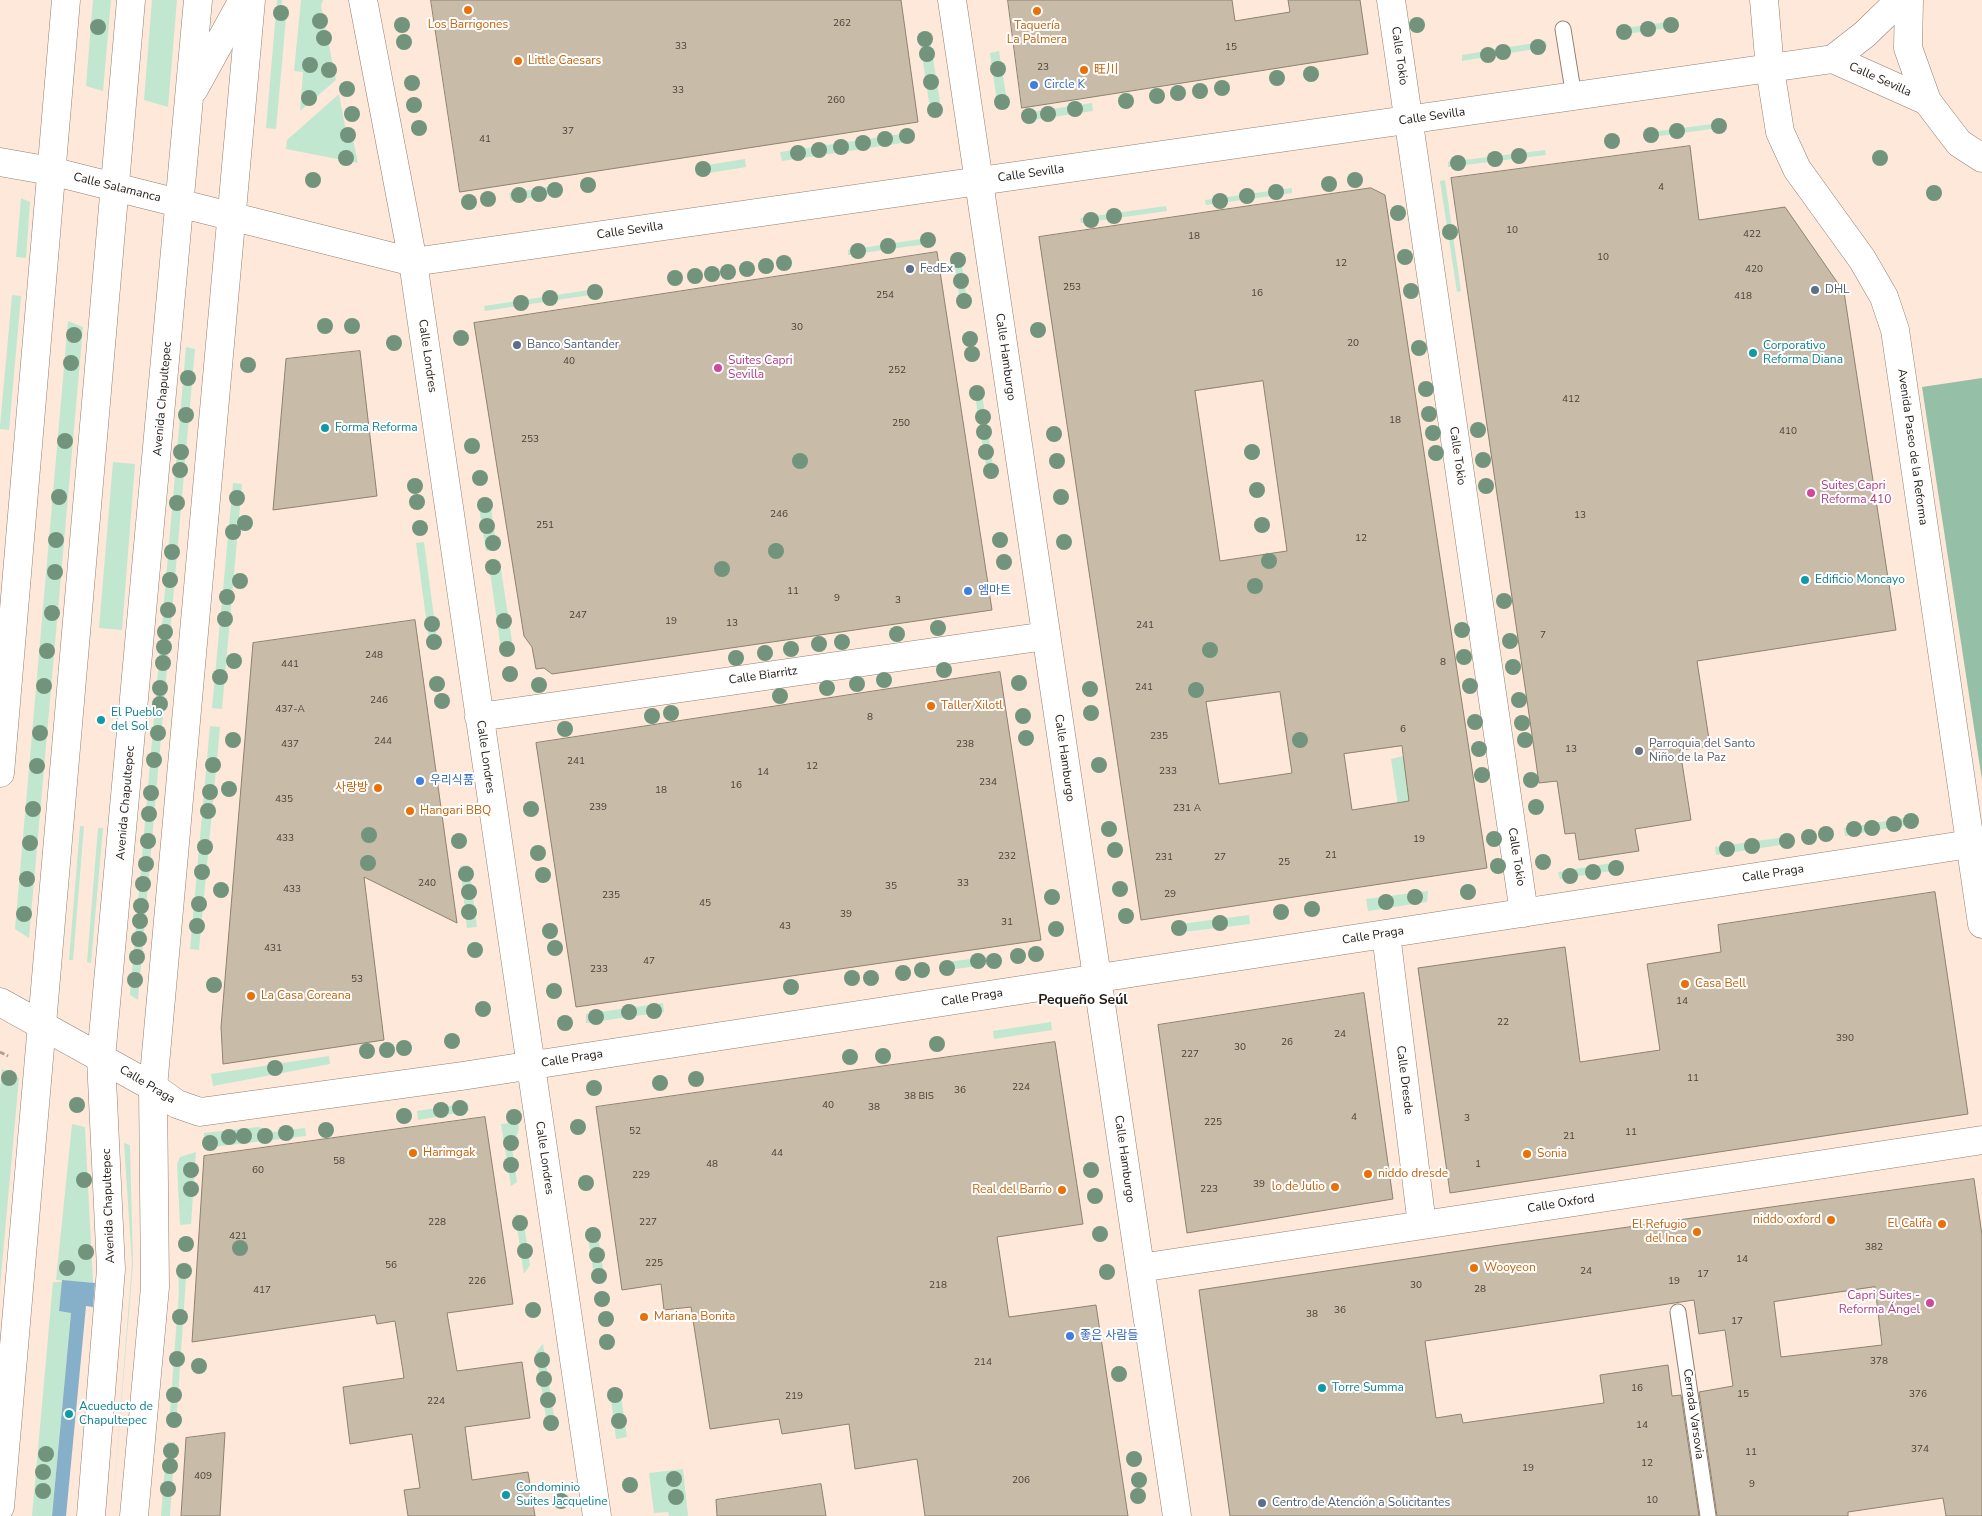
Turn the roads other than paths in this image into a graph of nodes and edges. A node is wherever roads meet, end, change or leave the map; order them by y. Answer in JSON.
{"nodes":[{"id":1,"x":66,"y":0,"type":"edge"},
{"id":2,"x":131,"y":0,"type":"edge"},
{"id":3,"x":198,"y":0,"type":"edge"},
{"id":4,"x":243,"y":0,"type":"edge"},
{"id":5,"x":251,"y":0,"type":"edge"},
{"id":6,"x":363,"y":0,"type":"edge"},
{"id":7,"x":952,"y":0,"type":"edge"},
{"id":8,"x":1391,"y":0,"type":"edge"},
{"id":9,"x":1764,"y":0,"type":"edge"},
{"id":10,"x":1900,"y":0,"type":"edge"},
{"id":11,"x":1909,"y":0,"type":"edge"},
{"id":12,"x":1564,"y":29,"type":"dead end"},
{"id":13,"x":1833,"y":59,"type":"junction"},
{"id":14,"x":1770,"y":69,"type":"junction"},
{"id":15,"x":190,"y":97,"type":"junction"},
{"id":16,"x":1574,"y":98,"type":"junction"},
{"id":17,"x":1927,"y":101,"type":"junction"},
{"id":18,"x":1408,"y":121,"type":"junction"},
{"id":19,"x":1982,"y":158,"type":"edge"},
{"id":20,"x":0,"y":162,"type":"edge"},
{"id":21,"x":52,"y":171,"type":"junction"},
{"id":22,"x":978,"y":182,"type":"junction"},
{"id":23,"x":116,"y":188,"type":"junction"},
{"id":24,"x":180,"y":204,"type":"junction"},
{"id":25,"x":233,"y":217,"type":"junction"},
{"id":26,"x":413,"y":262,"type":"junction"},
{"id":27,"x":1046,"y":636,"type":"junction"},
{"id":28,"x":479,"y":717,"type":"junction"},
{"id":29,"x":0,"y":772,"type":"edge"},
{"id":30,"x":1970,"y":844,"type":"junction"},
{"id":31,"x":1524,"y":913,"type":"junction"},
{"id":32,"x":1982,"y":924,"type":"edge"},
{"id":33,"x":1386,"y":934,"type":"junction"},
{"id":34,"x":1097,"y":978,"type":"junction"},
{"id":35,"x":0,"y":1002,"type":"edge"},
{"id":36,"x":41,"y":1025,"type":"junction"},
{"id":37,"x":101,"y":1058,"type":"junction"},
{"id":38,"x":531,"y":1065,"type":"junction"},
{"id":39,"x":153,"y":1087,"type":"junction"},
{"id":40,"x":1982,"y":1140,"type":"edge"},
{"id":41,"x":1422,"y":1225,"type":"junction"},
{"id":42,"x":1140,"y":1268,"type":"junction"},
{"id":43,"x":1678,"y":1312,"type":"dead end"},
{"id":44,"x":0,"y":1507,"type":"edge"},
{"id":45,"x":91,"y":1516,"type":"edge"},
{"id":46,"x":134,"y":1516,"type":"edge"},
{"id":47,"x":597,"y":1516,"type":"edge"},
{"id":48,"x":1177,"y":1516,"type":"edge"},
{"id":49,"x":1708,"y":1516,"type":"edge"}],
"edges":[{"from":1,"to":21,"type":"street"},
{"from":2,"to":23,"type":"street"},
{"from":3,"to":15,"type":"street","name":"Avenida Chapultepec"},
{"from":4,"to":15,"type":"street"},
{"from":5,"to":25,"type":"street"},
{"from":6,"to":26,"type":"street","name":"Calle Londres"},
{"from":7,"to":22,"type":"street","name":"Calle Hamburgo"},
{"from":8,"to":18,"type":"street","name":"Calle Tokio"},
{"from":9,"to":14,"type":"street","name":"Avenida Paseo de la Reforma"},
{"from":10,"to":13,"type":"street","name":"Calle Sevilla"},
{"from":11,"to":17,"type":"street"},
{"from":12,"to":16,"type":"lane"},
{"from":13,"to":14,"type":"street","name":"Calle Sevilla"},
{"from":13,"to":17,"type":"street","name":"Calle Sevilla"},
{"from":14,"to":16,"type":"street","name":"Calle Sevilla"},
{"from":14,"to":30,"type":"street","name":"Avenida Paseo de la Reforma"},
{"from":15,"to":24,"type":"street","name":"Avenida Chapultepec"},
{"from":16,"to":18,"type":"street","name":"Calle Sevilla"},
{"from":17,"to":19,"type":"street"},
{"from":18,"to":22,"type":"street","name":"Calle Sevilla"},
{"from":18,"to":31,"type":"street","name":"Calle Tokio"},
{"from":20,"to":21,"type":"street","name":"Calle Salamanca"},
{"from":21,"to":23,"type":"street","name":"Calle Salamanca"},
{"from":21,"to":29,"type":"street"},
{"from":22,"to":26,"type":"street","name":"Calle Sevilla"},
{"from":22,"to":27,"type":"street","name":"Calle Hamburgo"},
{"from":23,"to":24,"type":"street","name":"Calle Salamanca"},
{"from":23,"to":36,"type":"street"},
{"from":24,"to":25,"type":"street","name":"Calle Salamanca"},
{"from":24,"to":37,"type":"street","name":"Avenida Chapultepec"},
{"from":25,"to":26,"type":"street","name":"Calle Sevilla"},
{"from":25,"to":39,"type":"street"},
{"from":26,"to":28,"type":"street","name":"Calle Londres"},
{"from":27,"to":28,"type":"street","name":"Calle Biarritz"},
{"from":27,"to":34,"type":"street","name":"Calle Hamburgo"},
{"from":28,"to":38,"type":"street","name":"Calle Londres"},
{"from":30,"to":31,"type":"street","name":"Calle Praga"},
{"from":30,"to":32,"type":"street","name":"Avenida Paseo de la Reforma"},
{"from":31,"to":33,"type":"street","name":"Calle Praga"},
{"from":33,"to":34,"type":"street","name":"Calle Praga"},
{"from":33,"to":41,"type":"street","name":"Calle Dresde"},
{"from":34,"to":38,"type":"street","name":"Calle Praga"},
{"from":34,"to":42,"type":"street","name":"Calle Hamburgo"},
{"from":35,"to":36,"type":"street","name":"Calle Praga"},
{"from":36,"to":37,"type":"street","name":"Calle Praga"},
{"from":36,"to":44,"type":"street"},
{"from":37,"to":39,"type":"street","name":"Calle Praga"},
{"from":37,"to":45,"type":"street","name":"Avenida Chapultepec"},
{"from":38,"to":39,"type":"street","name":"Calle Praga"},
{"from":38,"to":47,"type":"street","name":"Calle Londres"},
{"from":39,"to":46,"type":"street"},
{"from":40,"to":41,"type":"street","name":"Calle Oxford"},
{"from":41,"to":42,"type":"street","name":"Calle Oxford"},
{"from":42,"to":48,"type":"street","name":"Calle Hamburgo"},
{"from":43,"to":49,"type":"lane","name":"Cerrada Varsovia"}]}
